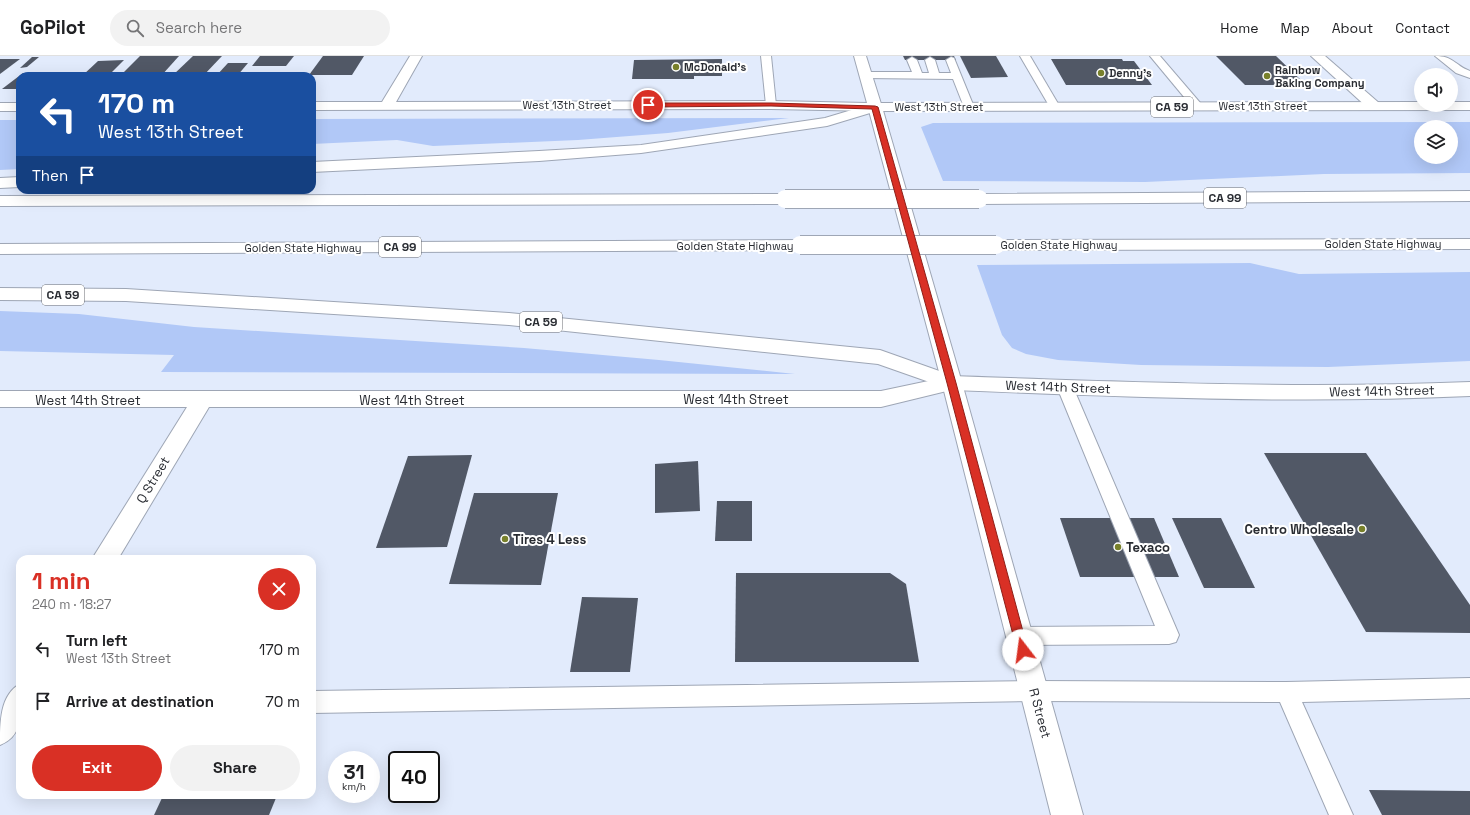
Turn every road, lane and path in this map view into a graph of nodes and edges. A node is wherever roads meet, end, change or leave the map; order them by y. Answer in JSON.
{"nodes":[{"id":1,"x":416,"y":56,"type":"edge"},
{"id":2,"x":766,"y":56,"type":"edge"},
{"id":3,"x":860,"y":56,"type":"edge"},
{"id":4,"x":1025,"y":56,"type":"edge"},
{"id":5,"x":1155,"y":56,"type":"edge"},
{"id":6,"x":1317,"y":56,"type":"edge"},
{"id":7,"x":1440,"y":56,"type":"edge"},
{"id":8,"x":912,"y":60,"type":"dead end"},
{"id":9,"x":930,"y":60,"type":"dead end"},
{"id":10,"x":951,"y":60,"type":"dead end"},
{"id":11,"x":866,"y":75,"type":"junction"},
{"id":12,"x":1470,"y":75,"type":"edge"},
{"id":13,"x":918,"y":76,"type":"junction"},
{"id":14,"x":935,"y":76,"type":"junction"},
{"id":15,"x":957,"y":76,"type":"junction"},
{"id":16,"x":771,"y":104,"type":"junction"},
{"id":17,"x":316,"y":106,"type":"edge"},
{"id":18,"x":386,"y":106,"type":"junction"},
{"id":19,"x":1374,"y":106,"type":"junction"},
{"id":20,"x":1470,"y":106,"type":"edge"},
{"id":21,"x":0,"y":107,"type":"edge"},
{"id":22,"x":16,"y":107,"type":"edge"},
{"id":23,"x":875,"y":107,"type":"junction"},
{"id":24,"x":969,"y":107,"type":"junction"},
{"id":25,"x":1056,"y":107,"type":"junction"},
{"id":26,"x":1198,"y":107,"type":"junction"},
{"id":27,"x":316,"y":167,"type":"edge"},
{"id":28,"x":0,"y":182,"type":"edge"},
{"id":29,"x":16,"y":182,"type":"edge"},
{"id":30,"x":1470,"y":196,"type":"edge"},
{"id":31,"x":0,"y":201,"type":"edge"},
{"id":32,"x":1470,"y":244,"type":"edge"},
{"id":33,"x":0,"y":249,"type":"edge"},
{"id":34,"x":0,"y":294,"type":"edge"},
{"id":35,"x":952,"y":383,"type":"junction"},
{"id":36,"x":1065,"y":387,"type":"junction"},
{"id":37,"x":1470,"y":389,"type":"edge"},
{"id":38,"x":0,"y":399,"type":"edge"},
{"id":39,"x":202,"y":400,"type":"junction"},
{"id":40,"x":107,"y":555,"type":"edge"},
{"id":41,"x":1019,"y":636,"type":"junction"},
{"id":42,"x":1470,"y":688,"type":"edge"},
{"id":43,"x":1034,"y":691,"type":"junction"},
{"id":44,"x":1286,"y":692,"type":"junction"},
{"id":45,"x":316,"y":702,"type":"edge"},
{"id":46,"x":14,"y":704,"type":"edge"},
{"id":47,"x":0,"y":731,"type":"edge"},
{"id":48,"x":1068,"y":815,"type":"edge"},
{"id":49,"x":1340,"y":815,"type":"edge"}],
"edges":[{"from":1,"to":18,"type":"main road"},
{"from":2,"to":16,"type":"lane"},
{"from":3,"to":11,"type":"main road","name":"R Street"},
{"from":4,"to":25,"type":"lane"},
{"from":5,"to":26,"type":"lane"},
{"from":6,"to":19,"type":"main road"},
{"from":7,"to":12,"type":"lane"},
{"from":8,"to":13,"type":"lane"},
{"from":9,"to":14,"type":"lane"},
{"from":10,"to":15,"type":"lane"},
{"from":11,"to":13,"type":"lane"},
{"from":11,"to":23,"type":"main road","name":"R Street"},
{"from":13,"to":14,"type":"lane"},
{"from":14,"to":15,"type":"lane"},
{"from":15,"to":24,"type":"lane"},
{"from":16,"to":18,"type":"main road","name":"West 13th Street"},
{"from":16,"to":23,"type":"main road","name":"West 13th Street"},
{"from":17,"to":18,"type":"main road","name":"West 13th Street"},
{"from":19,"to":20,"type":"main road","name":"West 13th Street","number":"CA 59"},
{"from":19,"to":26,"type":"main road","name":"West 13th Street","number":"CA 59"},
{"from":21,"to":22,"type":"main road"},
{"from":23,"to":24,"type":"main road","name":"West 13th Street","number":"CA 59"},
{"from":23,"to":27,"type":"main road"},
{"from":23,"to":35,"type":"main road","name":"R Street"},
{"from":24,"to":25,"type":"main road","name":"West 13th Street","number":"CA 59"},
{"from":25,"to":26,"type":"main road","name":"West 13th Street","number":"CA 59"},
{"from":28,"to":29,"type":"main road"},
{"from":30,"to":31,"type":"main road","number":"CA 99","bridge":true},
{"from":32,"to":33,"type":"main road","name":"Golden State Highway","number":"CA 99","bridge":true},
{"from":34,"to":35,"type":"main road","number":"CA 59"},
{"from":35,"to":36,"type":"main road","name":"West 14th Street","number":"CA 59"},
{"from":35,"to":39,"type":"main road","name":"West 14th Street"},
{"from":35,"to":41,"type":"main road","name":"R Street"},
{"from":36,"to":37,"type":"main road","name":"West 14th Street","number":"CA 59"},
{"from":36,"to":41,"type":"lane"},
{"from":38,"to":39,"type":"main road","name":"West 14th Street"},
{"from":39,"to":40,"type":"main road","name":"Q Street"},
{"from":41,"to":43,"type":"main road","name":"R Street"},
{"from":42,"to":44,"type":"lane"},
{"from":43,"to":44,"type":"lane"},
{"from":43,"to":45,"type":"lane"},
{"from":43,"to":48,"type":"main road","name":"R Street"},
{"from":44,"to":49,"type":"lane"},
{"from":46,"to":47,"type":"main road"}]}
